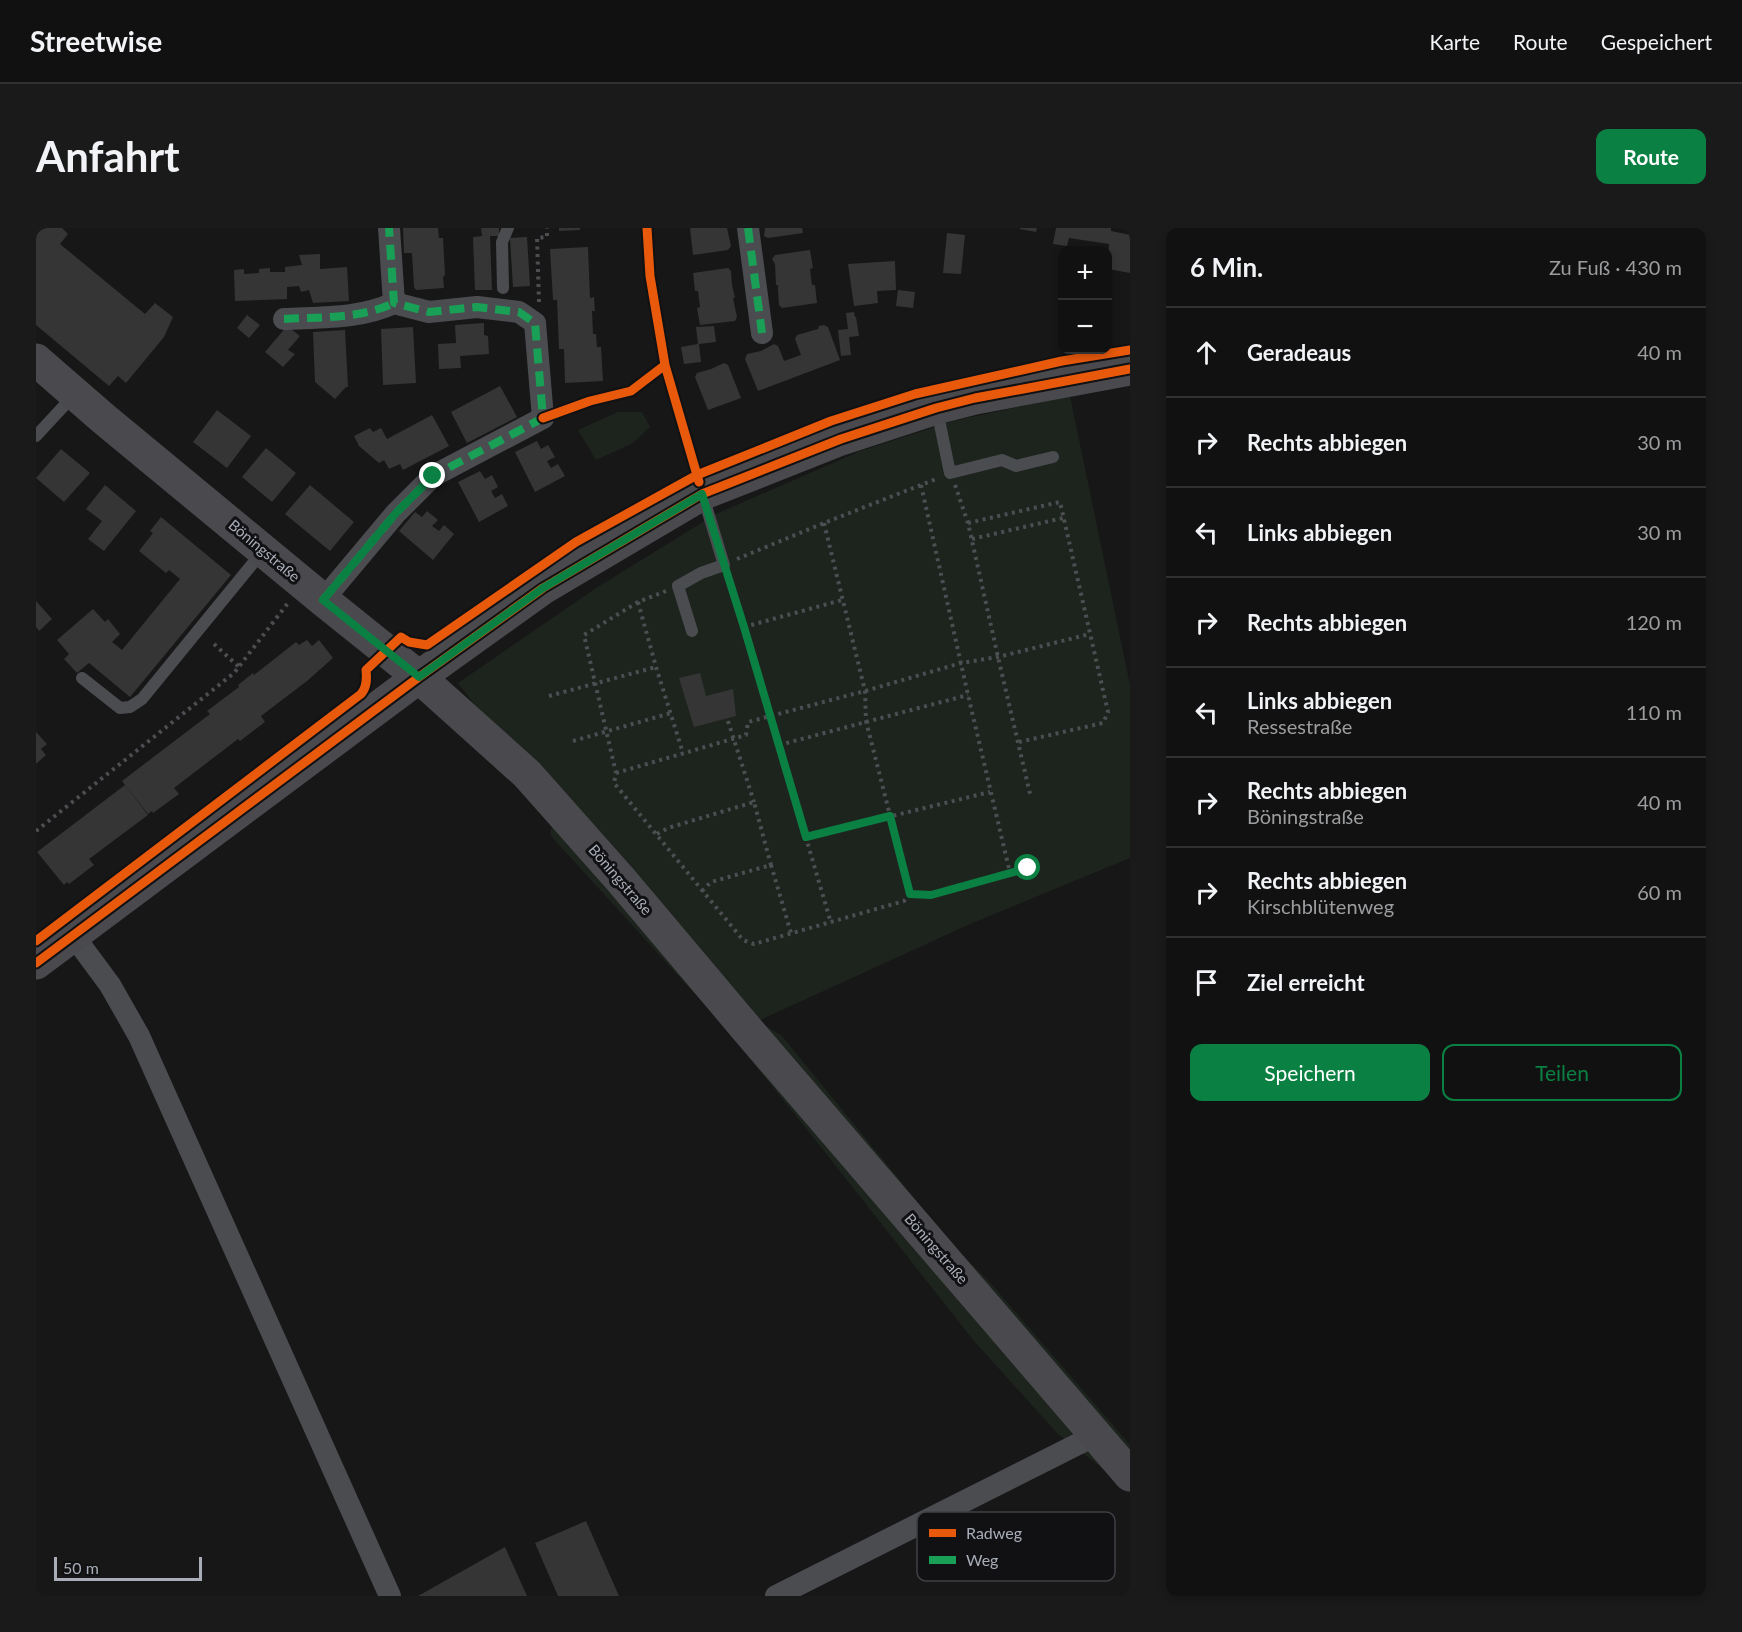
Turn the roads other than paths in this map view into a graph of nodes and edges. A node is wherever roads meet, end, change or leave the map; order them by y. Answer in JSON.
{"nodes":[{"id":1,"x":389,"y":228,"type":"edge"},
{"id":2,"x":508,"y":228,"type":"edge"},
{"id":3,"x":748,"y":228,"type":"edge"},
{"id":4,"x":503,"y":288,"type":"dead end"},
{"id":5,"x":394,"y":303,"type":"junction"},
{"id":6,"x":284,"y":319,"type":"dead end"},
{"id":7,"x":762,"y":333,"type":"dead end"},
{"id":8,"x":36,"y":360,"type":"edge"},
{"id":9,"x":1130,"y":369,"type":"edge"},
{"id":10,"x":75,"y":394,"type":"junction"},
{"id":11,"x":936,"y":408,"type":"junction"},
{"id":12,"x":36,"y":436,"type":"edge"},
{"id":13,"x":1053,"y":458,"type":"dead end"},
{"id":14,"x":702,"y":494,"type":"junction"},
{"id":15,"x":263,"y":550,"type":"junction"},
{"id":16,"x":313,"y":592,"type":"junction"},
{"id":17,"x":692,"y":631,"type":"dead end"},
{"id":18,"x":419,"y":677,"type":"junction"},
{"id":19,"x":82,"y":678,"type":"dead end"},
{"id":20,"x":74,"y":935,"type":"junction"},
{"id":21,"x":36,"y":963,"type":"edge"},
{"id":22,"x":1096,"y":1435,"type":"junction"},
{"id":23,"x":1130,"y":1475,"type":"edge"},
{"id":24,"x":943,"y":1512,"type":"edge"},
{"id":25,"x":917,"y":1525,"type":"edge"},
{"id":26,"x":390,"y":1596,"type":"edge"},
{"id":27,"x":776,"y":1596,"type":"edge"}],
"edges":[{"from":1,"to":5,"type":"street"},
{"from":2,"to":4,"type":"lane"},
{"from":3,"to":7,"type":"street"},
{"from":5,"to":6,"type":"street"},
{"from":5,"to":16,"type":"street"},
{"from":8,"to":10,"type":"main road","name":"Böningstraße"},
{"from":9,"to":11,"type":"main road"},
{"from":10,"to":12,"type":"lane"},
{"from":10,"to":15,"type":"main road","name":"Böningstraße"},
{"from":11,"to":13,"type":"lane"},
{"from":11,"to":14,"type":"main road"},
{"from":14,"to":17,"type":"lane"},
{"from":14,"to":18,"type":"main road"},
{"from":15,"to":16,"type":"main road","name":"Böningstraße"},
{"from":15,"to":19,"type":"lane"},
{"from":16,"to":18,"type":"main road","name":"Böningstraße"},
{"from":18,"to":20,"type":"main road"},
{"from":18,"to":22,"type":"main road","name":"Böningstraße"},
{"from":20,"to":21,"type":"main road"},
{"from":20,"to":26,"type":"street"},
{"from":22,"to":23,"type":"main road","name":"Böningstraße"},
{"from":22,"to":24,"type":"street"},
{"from":25,"to":27,"type":"street"}]}
